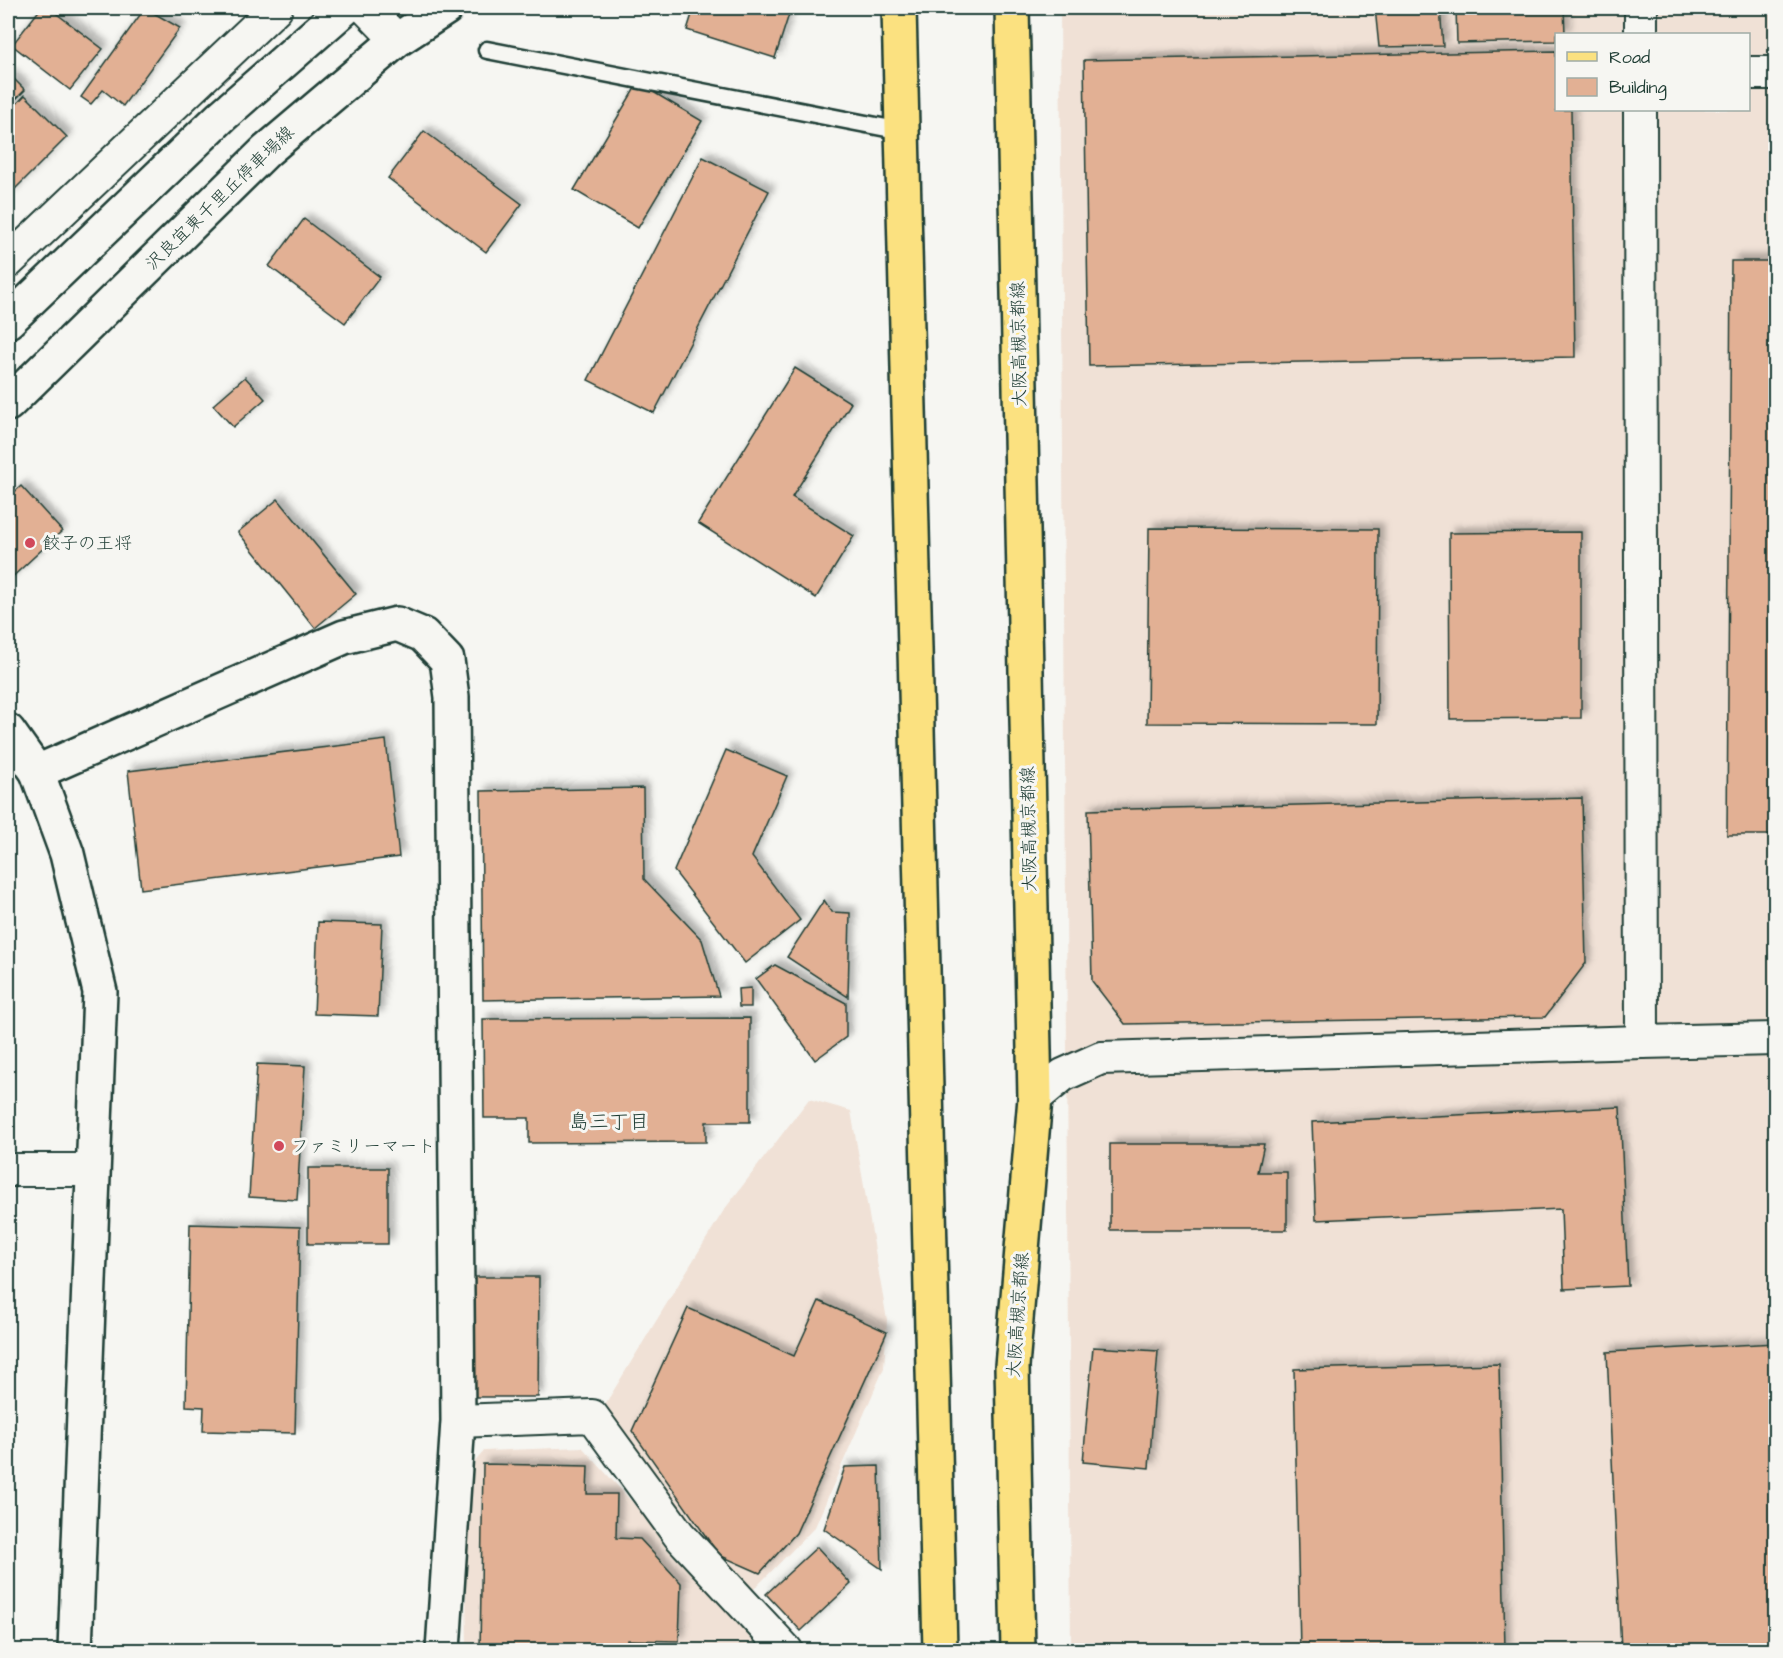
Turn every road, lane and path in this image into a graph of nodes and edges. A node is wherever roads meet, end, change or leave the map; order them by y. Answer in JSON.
{"nodes":[{"id":1,"x":276,"y":8,"type":"edge"},
{"id":2,"x":345,"y":8,"type":"edge"},
{"id":3,"x":366,"y":8,"type":"edge"},
{"id":4,"x":446,"y":8,"type":"edge"},
{"id":5,"x":898,"y":8,"type":"edge"},
{"id":6,"x":1012,"y":8,"type":"edge"},
{"id":7,"x":1641,"y":8,"type":"edge"},
{"id":8,"x":1641,"y":33,"type":"edge"},
{"id":9,"x":397,"y":40,"type":"junction"},
{"id":10,"x":487,"y":50,"type":"dead end"},
{"id":11,"x":1750,"y":73,"type":"edge"},
{"id":12,"x":1776,"y":73,"type":"edge"},
{"id":13,"x":1641,"y":111,"type":"edge"},
{"id":14,"x":902,"y":131,"type":"junction"},
{"id":15,"x":8,"y":262,"type":"edge"},
{"id":16,"x":8,"y":321,"type":"edge"},
{"id":17,"x":8,"y":404,"type":"edge"},
{"id":18,"x":8,"y":731,"type":"edge"},
{"id":19,"x":37,"y":772,"type":"junction"},
{"id":20,"x":1776,"y":1039,"type":"edge"},
{"id":21,"x":1642,"y":1042,"type":"junction"},
{"id":22,"x":1035,"y":1098,"type":"junction"},
{"id":23,"x":8,"y":1170,"type":"edge"},
{"id":24,"x":93,"y":1170,"type":"junction"},
{"id":25,"x":458,"y":1421,"type":"junction"},
{"id":26,"x":75,"y":1650,"type":"edge"},
{"id":27,"x":443,"y":1650,"type":"edge"},
{"id":28,"x":786,"y":1650,"type":"edge"},
{"id":29,"x":940,"y":1650,"type":"edge"},
{"id":30,"x":1018,"y":1650,"type":"edge"}],
"edges":[{"from":1,"to":15,"type":"street"},
{"from":2,"to":16,"type":"street"},
{"from":3,"to":9,"type":"street"},
{"from":4,"to":9,"type":"street","name":"沢良宜東千里丘停車場線"},
{"from":5,"to":14,"type":"main road"},
{"from":6,"to":22,"type":"main road","name":"大阪高槻京都線"},
{"from":7,"to":8,"type":"street"},
{"from":9,"to":17,"type":"street","name":"沢良宜東千里丘停車場線"},
{"from":10,"to":14,"type":"lane"},
{"from":11,"to":12,"type":"street"},
{"from":13,"to":21,"type":"street"},
{"from":14,"to":29,"type":"main road"},
{"from":18,"to":19,"type":"street"},
{"from":19,"to":24,"type":"street"},
{"from":19,"to":25,"type":"street"},
{"from":20,"to":21,"type":"street"},
{"from":21,"to":22,"type":"street"},
{"from":22,"to":30,"type":"main road","name":"大阪高槻京都線"},
{"from":23,"to":24,"type":"street"},
{"from":24,"to":26,"type":"street"},
{"from":25,"to":27,"type":"street"},
{"from":25,"to":28,"type":"street"}]}
